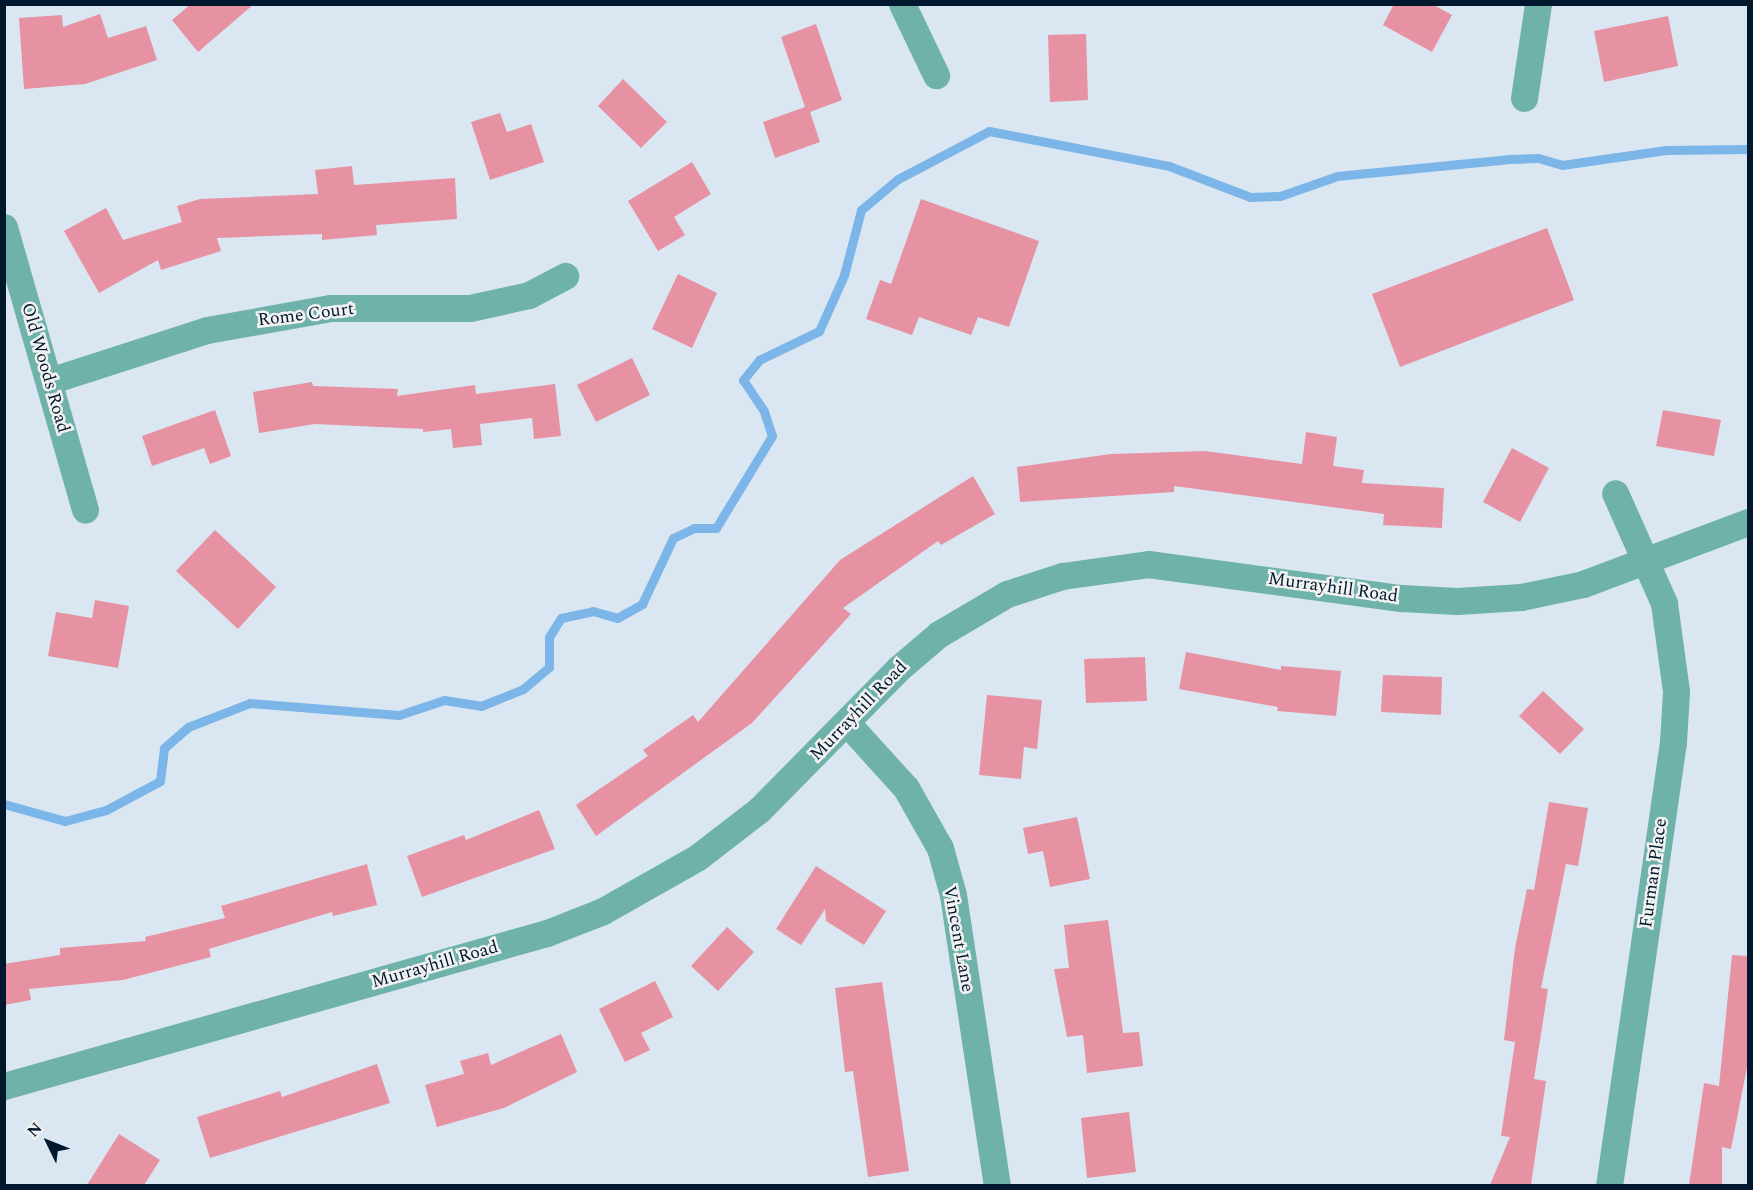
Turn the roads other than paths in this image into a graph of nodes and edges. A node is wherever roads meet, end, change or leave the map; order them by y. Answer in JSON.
{"nodes":[{"id":1,"x":902,"y":4,"type":"edge"},
{"id":2,"x":1538,"y":4,"type":"edge"},
{"id":3,"x":936,"y":75,"type":"dead end"},
{"id":4,"x":1524,"y":98,"type":"dead end"},
{"id":5,"x":4,"y":227,"type":"edge"},
{"id":6,"x":565,"y":276,"type":"dead end"},
{"id":7,"x":49,"y":381,"type":"junction"},
{"id":8,"x":1615,"y":493,"type":"dead end"},
{"id":9,"x":85,"y":510,"type":"dead end"},
{"id":10,"x":1749,"y":522,"type":"edge"},
{"id":11,"x":1646,"y":563,"type":"junction"},
{"id":12,"x":847,"y":723,"type":"junction"},
{"id":13,"x":4,"y":1086,"type":"edge"},
{"id":14,"x":997,"y":1185,"type":"edge"},
{"id":15,"x":1609,"y":1185,"type":"edge"}],
"edges":[{"from":1,"to":3,"type":"street"},
{"from":2,"to":4,"type":"street"},
{"from":5,"to":7,"type":"street","name":"Old Woods Road"},
{"from":6,"to":7,"type":"street","name":"Rome Court"},
{"from":7,"to":9,"type":"street","name":"Old Woods Road"},
{"from":8,"to":11,"type":"street","name":"Furman Place"},
{"from":10,"to":11,"type":"street","name":"Murrayhill Road"},
{"from":11,"to":12,"type":"street","name":"Murrayhill Road"},
{"from":11,"to":15,"type":"street","name":"Furman Place"},
{"from":12,"to":13,"type":"street","name":"Murrayhill Road"},
{"from":12,"to":14,"type":"street","name":"Vincent Lane"}]}
